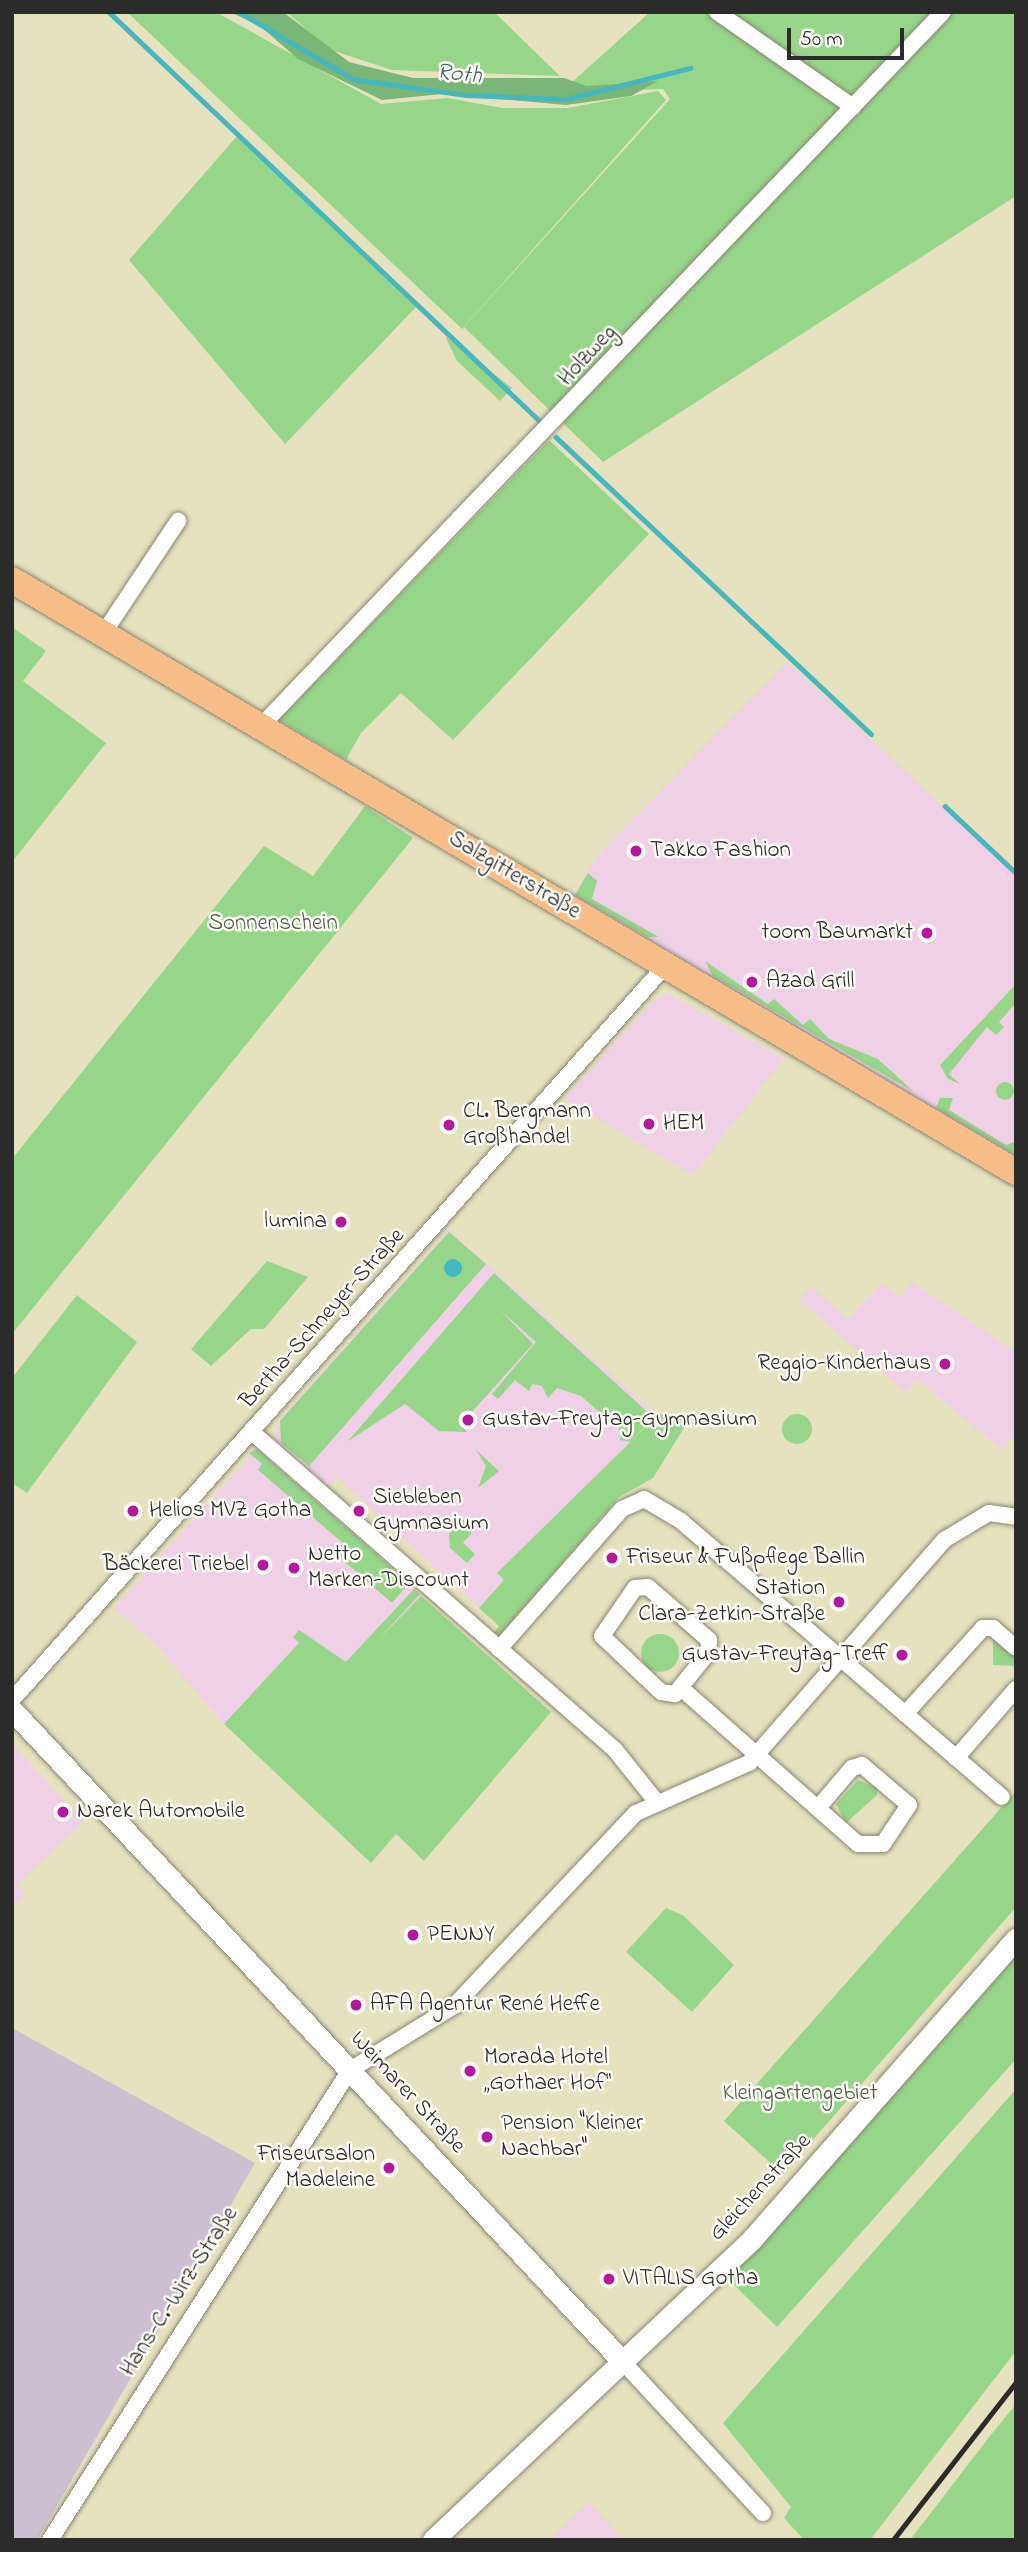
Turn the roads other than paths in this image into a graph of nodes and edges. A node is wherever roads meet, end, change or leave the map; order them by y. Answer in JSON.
{"nodes":[{"id":1,"x":717,"y":12,"type":"edge"},
{"id":2,"x":943,"y":12,"type":"edge"},
{"id":3,"x":853,"y":107,"type":"junction"},
{"id":4,"x":178,"y":521,"type":"dead end"},
{"id":5,"x":12,"y":580,"type":"edge"},
{"id":6,"x":103,"y":634,"type":"junction"},
{"id":7,"x":261,"y":726,"type":"junction"},
{"id":8,"x":665,"y":966,"type":"junction"},
{"id":9,"x":1016,"y":1172,"type":"edge"},
{"id":10,"x":252,"y":1432,"type":"junction"},
{"id":11,"x":1016,"y":1517,"type":"edge"},
{"id":12,"x":1016,"y":1648,"type":"edge"},
{"id":13,"x":499,"y":1649,"type":"junction"},
{"id":14,"x":841,"y":1659,"type":"junction"},
{"id":15,"x":681,"y":1688,"type":"junction"},
{"id":16,"x":1016,"y":1689,"type":"edge"},
{"id":17,"x":12,"y":1700,"type":"edge"},
{"id":18,"x":12,"y":1710,"type":"edge"},
{"id":19,"x":905,"y":1714,"type":"junction"},
{"id":20,"x":759,"y":1754,"type":"junction"},
{"id":21,"x":956,"y":1758,"type":"junction"},
{"id":22,"x":1002,"y":1797,"type":"dead end"},
{"id":23,"x":656,"y":1801,"type":"junction"},
{"id":24,"x":818,"y":1808,"type":"junction"},
{"id":25,"x":1016,"y":1938,"type":"edge"},
{"id":26,"x":350,"y":2070,"type":"junction"},
{"id":27,"x":623,"y":2362,"type":"junction"},
{"id":28,"x":763,"y":2513,"type":"dead end"},
{"id":29,"x":50,"y":2540,"type":"edge"},
{"id":30,"x":433,"y":2540,"type":"edge"}],
"edges":[{"from":1,"to":3,"type":"street"},
{"from":2,"to":3,"type":"street","name":"Holzweg"},
{"from":3,"to":7,"type":"street","name":"Holzweg"},
{"from":4,"to":6,"type":"street"},
{"from":5,"to":6,"type":"main road","name":"Salzgitterstraße"},
{"from":6,"to":7,"type":"main road","name":"Salzgitterstraße"},
{"from":7,"to":8,"type":"main road","name":"Salzgitterstraße"},
{"from":8,"to":9,"type":"main road","name":"Salzgitterstraße"},
{"from":8,"to":10,"type":"street","name":"Bertha-Schneyer-Straße"},
{"from":10,"to":13,"type":"street"},
{"from":10,"to":17,"type":"street","name":"Bertha-Schneyer-Straße"},
{"from":11,"to":14,"type":"street"},
{"from":12,"to":19,"type":"street"},
{"from":13,"to":14,"type":"street"},
{"from":13,"to":23,"type":"street"},
{"from":14,"to":19,"type":"street"},
{"from":14,"to":20,"type":"street"},
{"from":15,"to":15,"type":"street"},
{"from":15,"to":20,"type":"street"},
{"from":16,"to":21,"type":"street"},
{"from":18,"to":26,"type":"street","name":"Weimarer Straße"},
{"from":19,"to":21,"type":"street"},
{"from":20,"to":23,"type":"street"},
{"from":20,"to":24,"type":"street"},
{"from":21,"to":22,"type":"street"},
{"from":23,"to":26,"type":"street"},
{"from":24,"to":24,"type":"street"},
{"from":25,"to":27,"type":"street","name":"Gleichenstraße"},
{"from":26,"to":27,"type":"street","name":"Weimarer Straße"},
{"from":26,"to":29,"type":"street","name":"Hans-C.-Wirz-Straße"},
{"from":27,"to":28,"type":"street","name":"Weimarer Straße"},
{"from":27,"to":30,"type":"street","name":"Gleichenstraße"}]}
